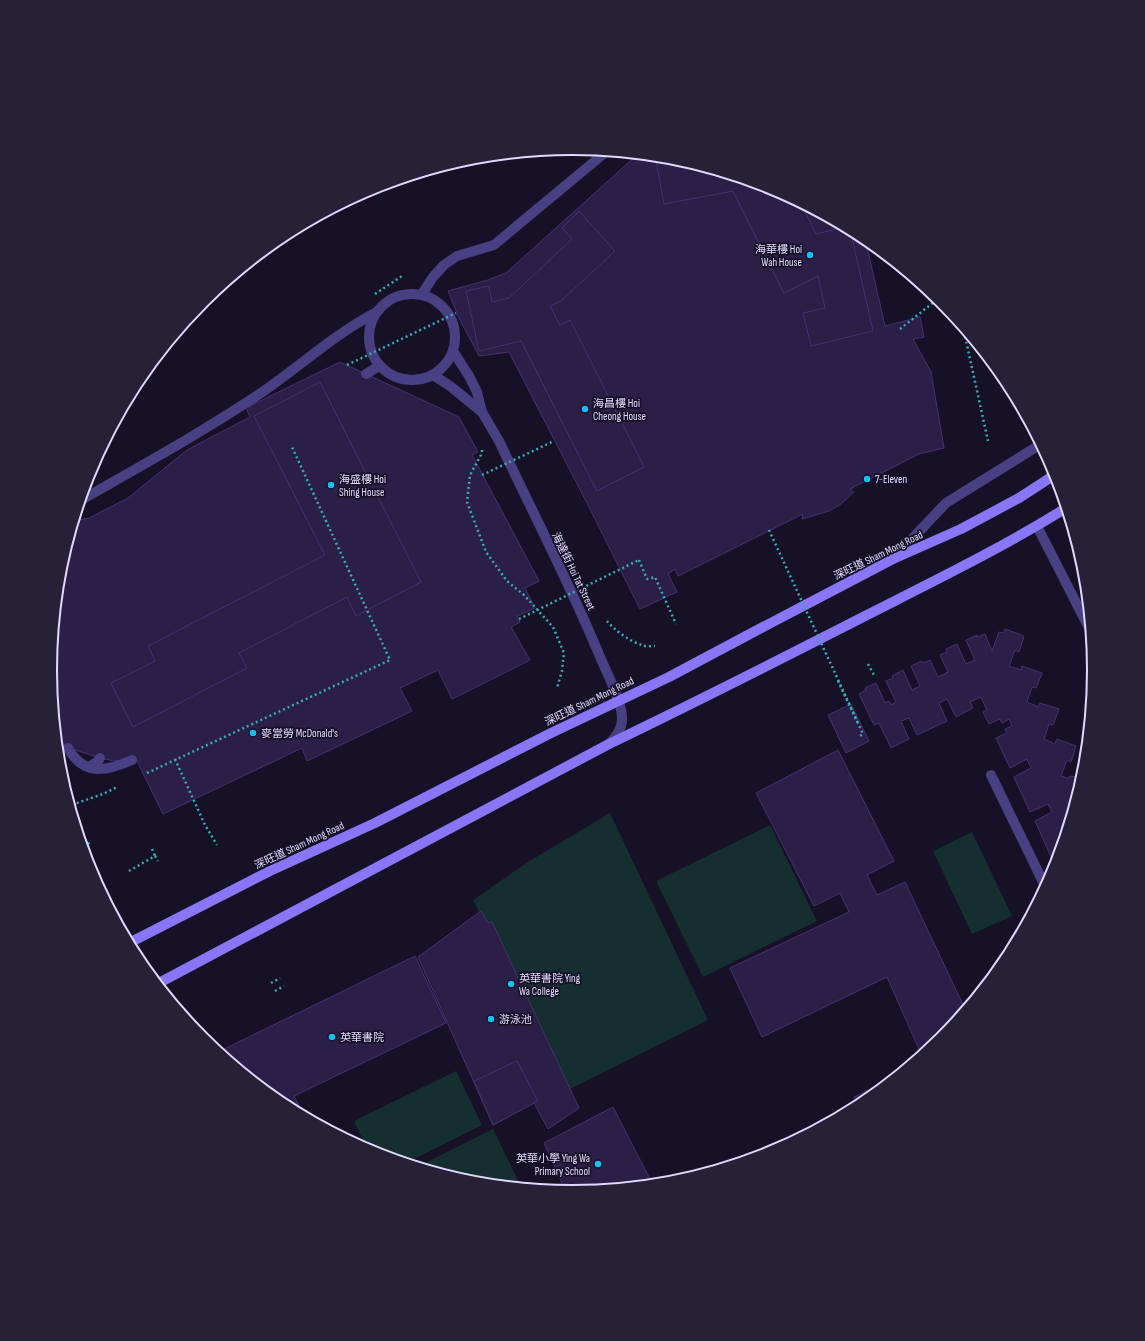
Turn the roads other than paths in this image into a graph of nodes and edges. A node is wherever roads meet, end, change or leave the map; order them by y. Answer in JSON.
{"nodes":[{"id":1,"x":600,"y":156,"type":"edge"},
{"id":2,"x":422,"y":294,"type":"junction"},
{"id":3,"x":375,"y":314,"type":"junction"},
{"id":4,"x":453,"y":351,"type":"junction"},
{"id":5,"x":379,"y":366,"type":"junction"},
{"id":6,"x":366,"y":374,"type":"dead end"},
{"id":7,"x":433,"y":375,"type":"junction"},
{"id":8,"x":482,"y":412,"type":"junction"},
{"id":9,"x":1037,"y":447,"type":"edge"},
{"id":10,"x":1051,"y":477,"type":"edge"},
{"id":11,"x":87,"y":496,"type":"edge"},
{"id":12,"x":1062,"y":510,"type":"edge"},
{"id":13,"x":1037,"y":526,"type":"junction"},
{"id":14,"x":892,"y":559,"type":"junction"},
{"id":15,"x":1086,"y":621,"type":"edge"},
{"id":16,"x":618,"y":700,"type":"junction"},
{"id":17,"x":609,"y":744,"type":"junction"},
{"id":18,"x":68,"y":748,"type":"dead end"},
{"id":19,"x":100,"y":758,"type":"dead end"},
{"id":20,"x":132,"y":760,"type":"dead end"},
{"id":21,"x":89,"y":767,"type":"junction"},
{"id":22,"x":991,"y":775,"type":"dead end"},
{"id":23,"x":1043,"y":881,"type":"edge"},
{"id":24,"x":134,"y":941,"type":"edge"},
{"id":25,"x":162,"y":981,"type":"edge"}],
"edges":[{"from":1,"to":2,"type":"street"},
{"from":2,"to":3,"type":"street"},
{"from":2,"to":4,"type":"street"},
{"from":3,"to":5,"type":"street"},
{"from":3,"to":11,"type":"street"},
{"from":4,"to":7,"type":"street"},
{"from":4,"to":8,"type":"street","name":"海達街 Hoi Tat Street"},
{"from":5,"to":6,"type":"street"},
{"from":5,"to":7,"type":"street"},
{"from":7,"to":8,"type":"street","name":"海達街 Hoi Tat Street"},
{"from":8,"to":16,"type":"street","name":"海達街 Hoi Tat Street"},
{"from":9,"to":14,"type":"street"},
{"from":10,"to":14,"type":"street","name":"深旺道 Sham Mong Road"},
{"from":12,"to":13,"type":"street"},
{"from":13,"to":15,"type":"street"},
{"from":13,"to":17,"type":"street"},
{"from":14,"to":16,"type":"street","name":"深旺道 Sham Mong Road"},
{"from":16,"to":17,"type":"street","name":"海達街 Hoi Tat Street"},
{"from":16,"to":24,"type":"street","name":"深旺道 Sham Mong Road"},
{"from":17,"to":25,"type":"street"},
{"from":18,"to":21,"type":"street"},
{"from":19,"to":21,"type":"street"},
{"from":20,"to":21,"type":"street"},
{"from":22,"to":23,"type":"street"}]}
